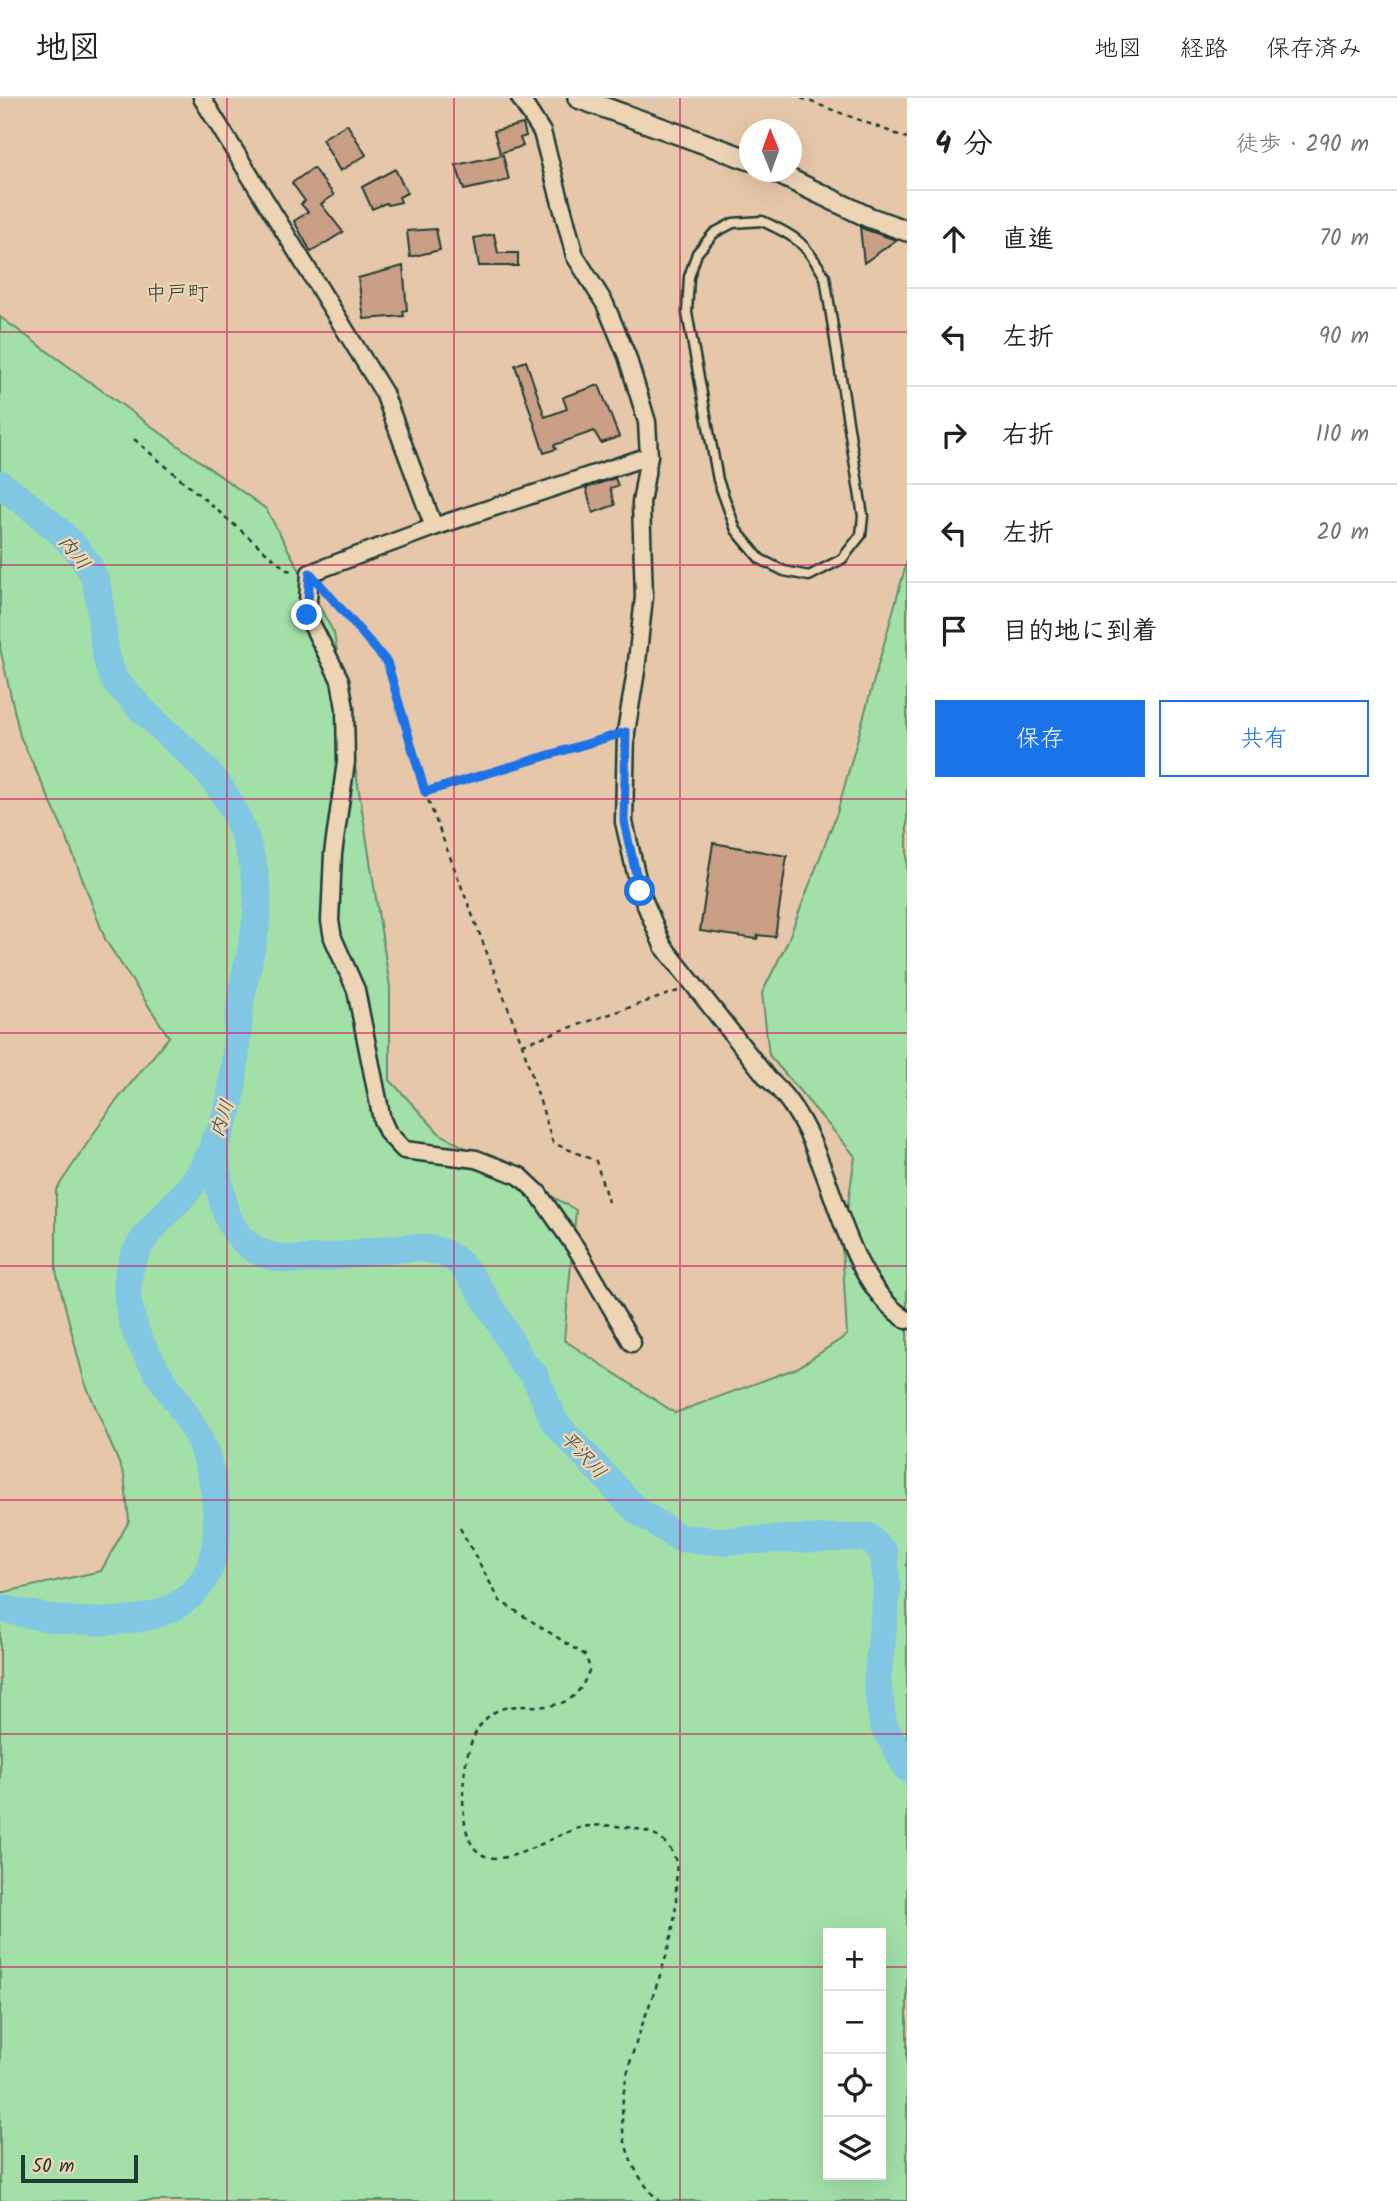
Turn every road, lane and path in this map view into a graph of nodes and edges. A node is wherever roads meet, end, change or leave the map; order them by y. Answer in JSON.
{"nodes":[{"id":1,"x":201,"y":98,"type":"edge"},
{"id":2,"x":520,"y":98,"type":"edge"},
{"id":3,"x":579,"y":98,"type":"edge"},
{"id":4,"x":800,"y":98,"type":"edge"},
{"id":5,"x":907,"y":138,"type":"edge"},
{"id":6,"x":739,"y":156,"type":"edge"},
{"id":7,"x":796,"y":182,"type":"edge"},
{"id":8,"x":907,"y":231,"type":"edge"},
{"id":9,"x":841,"y":389,"type":"joint"},
{"id":10,"x":134,"y":439,"type":"dead end"},
{"id":11,"x":649,"y":456,"type":"junction"},
{"id":12,"x":434,"y":527,"type":"junction"},
{"id":13,"x":310,"y":573,"type":"junction"},
{"id":14,"x":626,"y":732,"type":"junction"},
{"id":15,"x":425,"y":792,"type":"junction"},
{"id":16,"x":692,"y":986,"type":"junction"},
{"id":17,"x":522,"y":1044,"type":"junction"},
{"id":18,"x":608,"y":1202,"type":"dead end"},
{"id":19,"x":907,"y":1320,"type":"edge"},
{"id":20,"x":632,"y":1343,"type":"dead end"},
{"id":21,"x":460,"y":1528,"type":"dead end"},
{"id":22,"x":659,"y":2201,"type":"edge"}],
"edges":[{"from":1,"to":12,"type":"street"},
{"from":2,"to":11,"type":"street"},
{"from":3,"to":6,"type":"street"},
{"from":4,"to":5,"type":"path"},
{"from":7,"to":8,"type":"street"},
{"from":9,"to":9,"type":"lane"},
{"from":10,"to":13,"type":"path"},
{"from":11,"to":12,"type":"street"},
{"from":11,"to":14,"type":"street"},
{"from":12,"to":13,"type":"street"},
{"from":13,"to":15,"type":"path"},
{"from":13,"to":20,"type":"street"},
{"from":14,"to":15,"type":"path"},
{"from":14,"to":16,"type":"street"},
{"from":15,"to":17,"type":"path"},
{"from":16,"to":17,"type":"path"},
{"from":16,"to":19,"type":"street"},
{"from":17,"to":18,"type":"path"},
{"from":21,"to":22,"type":"path"}]}
